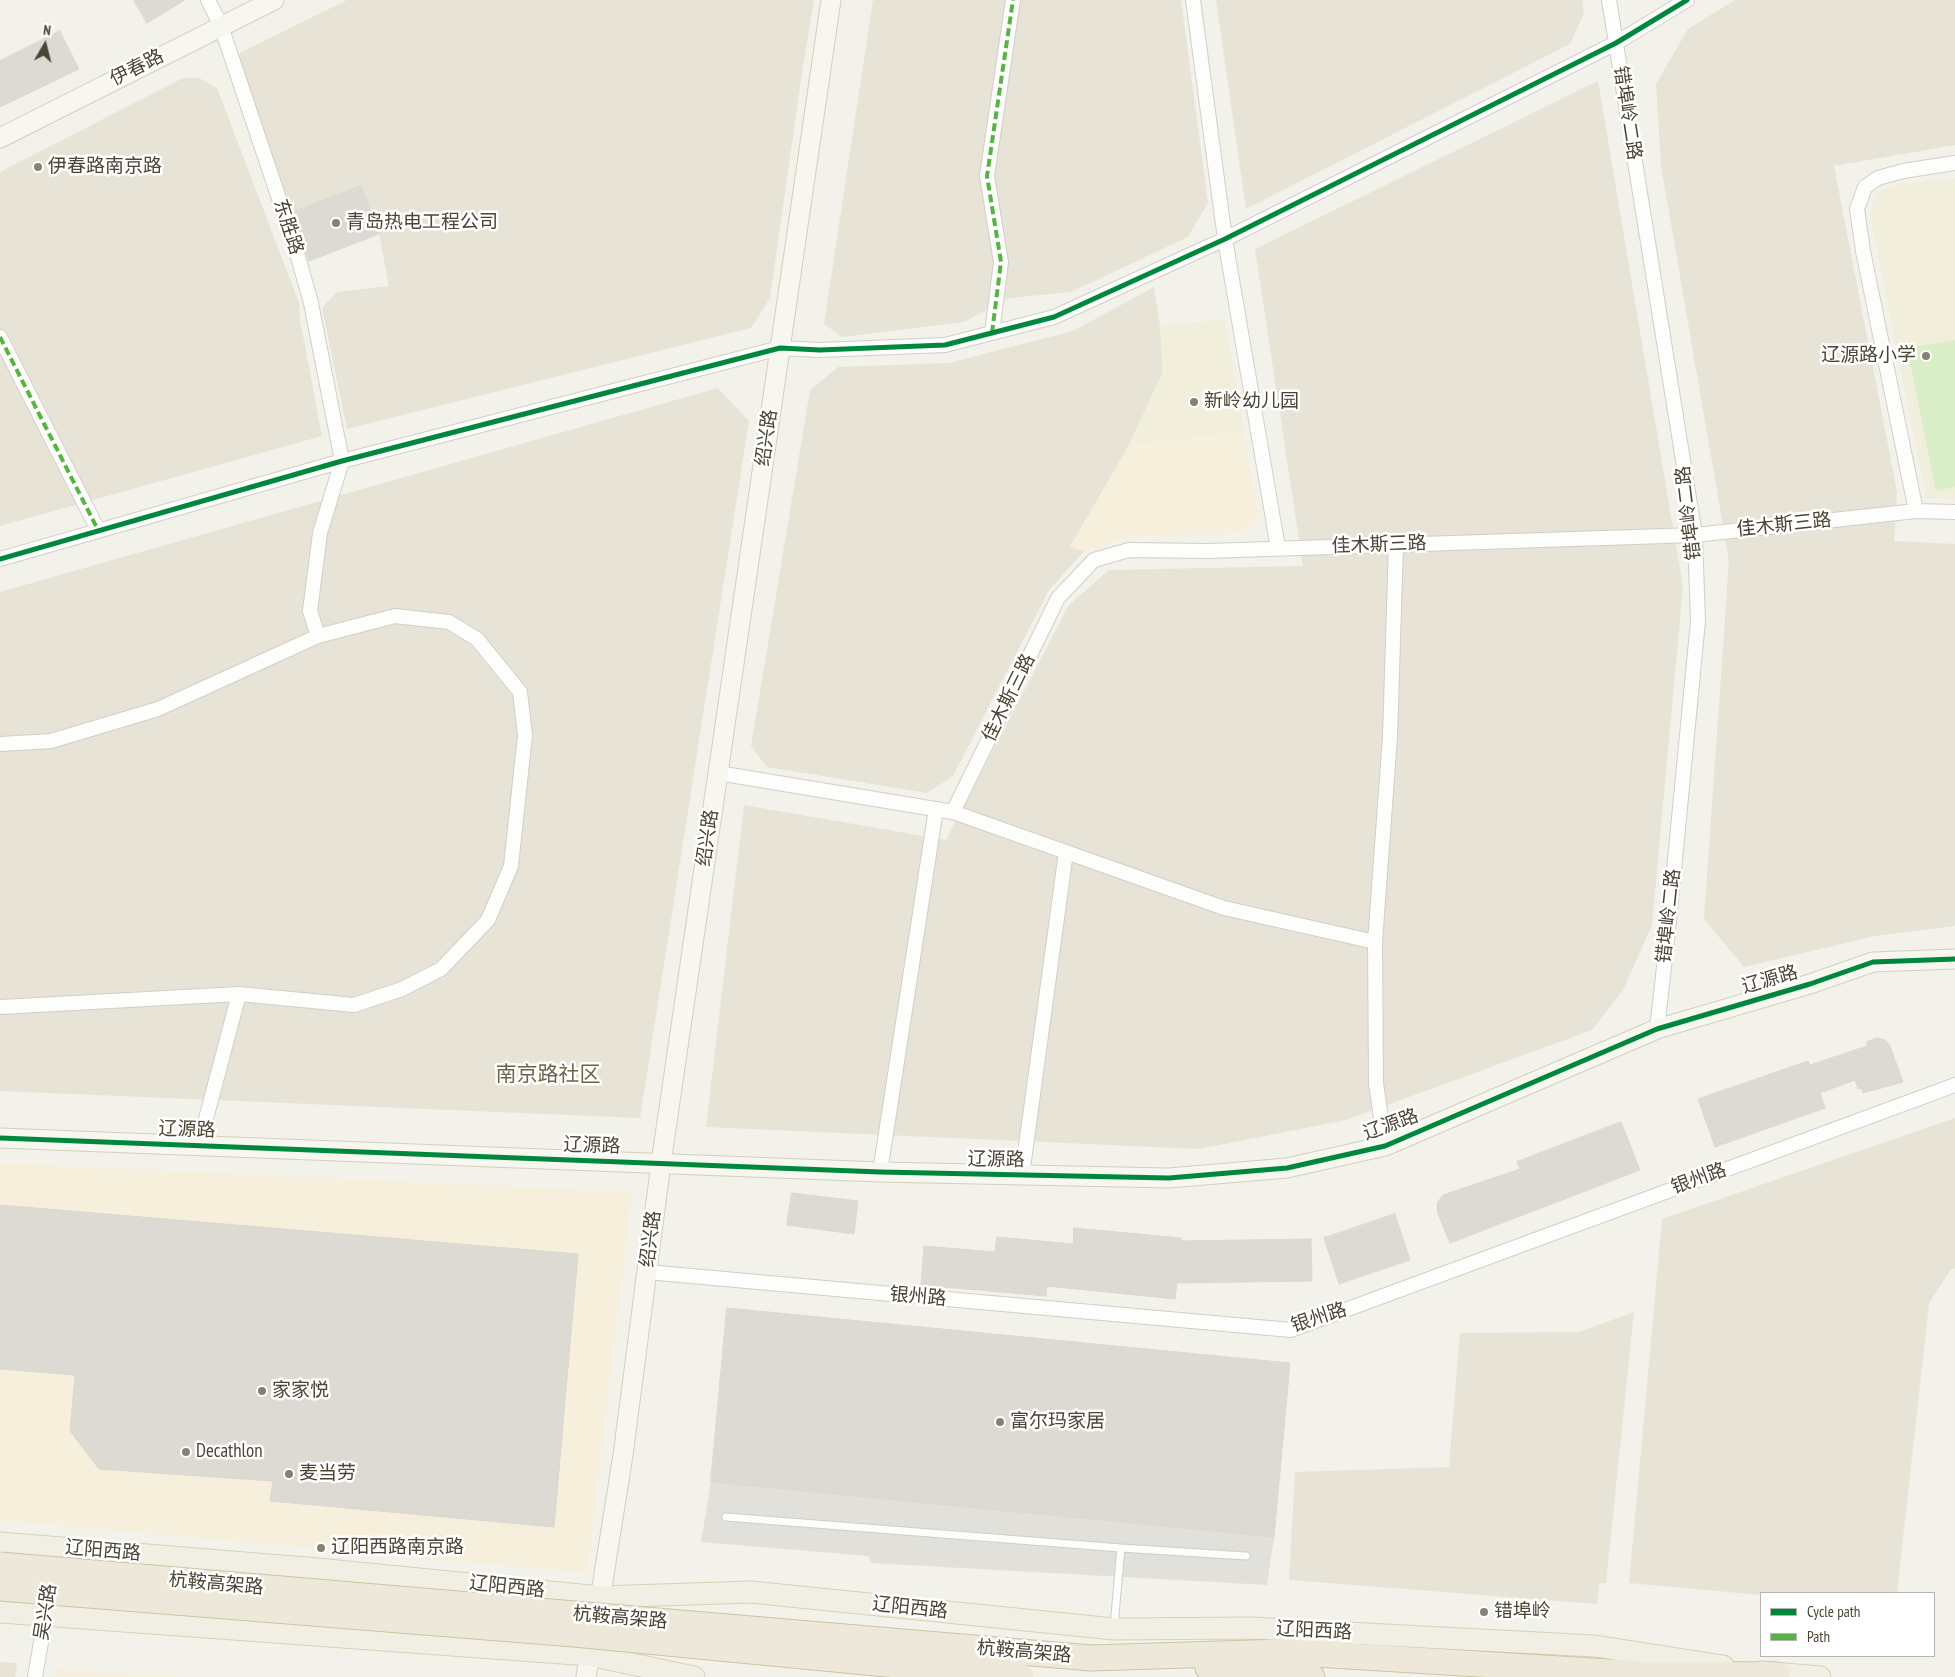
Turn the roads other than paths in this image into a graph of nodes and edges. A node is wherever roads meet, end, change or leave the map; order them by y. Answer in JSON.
{"nodes":[{"id":1,"x":208,"y":0,"type":"edge"},
{"id":2,"x":274,"y":0,"type":"edge"},
{"id":3,"x":831,"y":0,"type":"edge"},
{"id":4,"x":1013,"y":0,"type":"edge"},
{"id":5,"x":1193,"y":0,"type":"edge"},
{"id":6,"x":1609,"y":0,"type":"edge"},
{"id":7,"x":1687,"y":0,"type":"edge"},
{"id":8,"x":221,"y":26,"type":"junction"},
{"id":9,"x":1616,"y":43,"type":"junction"},
{"id":10,"x":0,"y":138,"type":"edge"},
{"id":11,"x":1955,"y":163,"type":"edge"},
{"id":12,"x":1225,"y":239,"type":"junction"},
{"id":13,"x":992,"y":333,"type":"junction"},
{"id":14,"x":0,"y":337,"type":"edge"},
{"id":15,"x":780,"y":348,"type":"junction"},
{"id":16,"x":342,"y":461,"type":"junction"},
{"id":17,"x":1916,"y":511,"type":"junction"},
{"id":18,"x":1955,"y":512,"type":"edge"},
{"id":19,"x":98,"y":530,"type":"junction"},
{"id":20,"x":1695,"y":535,"type":"junction"},
{"id":21,"x":1396,"y":544,"type":"junction"},
{"id":22,"x":1278,"y":548,"type":"junction"},
{"id":23,"x":0,"y":558,"type":"edge"},
{"id":24,"x":318,"y":636,"type":"junction"},
{"id":25,"x":0,"y":744,"type":"edge"},
{"id":26,"x":718,"y":773,"type":"junction"},
{"id":27,"x":936,"y":809,"type":"junction"},
{"id":28,"x":953,"y":812,"type":"junction"},
{"id":29,"x":1066,"y":852,"type":"junction"},
{"id":30,"x":1375,"y":942,"type":"junction"},
{"id":31,"x":1955,"y":959,"type":"edge"},
{"id":32,"x":239,"y":994,"type":"junction"},
{"id":33,"x":0,"y":1007,"type":"edge"},
{"id":34,"x":1657,"y":1029,"type":"junction"},
{"id":35,"x":1955,"y":1085,"type":"edge"},
{"id":36,"x":0,"y":1138,"type":"edge"},
{"id":37,"x":199,"y":1146,"type":"junction"},
{"id":38,"x":1385,"y":1146,"type":"junction"},
{"id":39,"x":661,"y":1163,"type":"junction"},
{"id":40,"x":880,"y":1172,"type":"junction"},
{"id":41,"x":1022,"y":1175,"type":"junction"},
{"id":42,"x":646,"y":1272,"type":"junction"},
{"id":43,"x":726,"y":1517,"type":"dead end"},
{"id":44,"x":0,"y":1543,"type":"edge"},
{"id":45,"x":56,"y":1547,"type":"junction"},
{"id":46,"x":1121,"y":1548,"type":"junction"},
{"id":47,"x":1246,"y":1556,"type":"dead end"},
{"id":48,"x":0,"y":1565,"type":"edge"},
{"id":49,"x":0,"y":1588,"type":"edge"},
{"id":50,"x":600,"y":1596,"type":"junction"},
{"id":51,"x":0,"y":1612,"type":"edge"},
{"id":52,"x":45,"y":1615,"type":"junction"},
{"id":53,"x":1114,"y":1629,"type":"junction"},
{"id":54,"x":589,"y":1655,"type":"junction"},
{"id":55,"x":1090,"y":1658,"type":"junction"},
{"id":56,"x":1777,"y":1675,"type":"junction"},
{"id":57,"x":35,"y":1677,"type":"edge"},
{"id":58,"x":586,"y":1677,"type":"edge"},
{"id":59,"x":694,"y":1677,"type":"edge"},
{"id":60,"x":1021,"y":1677,"type":"edge"},
{"id":61,"x":1312,"y":1677,"type":"edge"},
{"id":62,"x":1820,"y":1677,"type":"edge"}],
"edges":[{"from":1,"to":8,"type":"street","name":"东胜路"},
{"from":2,"to":8,"type":"street","name":"伊春路"},
{"from":3,"to":15,"type":"street","name":"绍兴路"},
{"from":4,"to":13,"type":"street"},
{"from":5,"to":12,"type":"street"},
{"from":6,"to":9,"type":"street","name":"错埠岭二路"},
{"from":7,"to":9,"type":"street"},
{"from":8,"to":10,"type":"street","name":"伊春路"},
{"from":8,"to":16,"type":"street","name":"东胜路"},
{"from":9,"to":12,"type":"street"},
{"from":9,"to":20,"type":"street","name":"错埠岭二路"},
{"from":11,"to":17,"type":"street"},
{"from":12,"to":13,"type":"street"},
{"from":12,"to":22,"type":"street"},
{"from":13,"to":15,"type":"street"},
{"from":14,"to":19,"type":"street"},
{"from":15,"to":16,"type":"street"},
{"from":15,"to":26,"type":"street","name":"绍兴路"},
{"from":16,"to":19,"type":"street"},
{"from":16,"to":24,"type":"street"},
{"from":17,"to":18,"type":"street","name":"佳木斯三路"},
{"from":17,"to":20,"type":"street","name":"佳木斯三路"},
{"from":19,"to":23,"type":"street"},
{"from":20,"to":21,"type":"street","name":"佳木斯三路"},
{"from":20,"to":34,"type":"street","name":"错埠岭二路"},
{"from":21,"to":22,"type":"street","name":"佳木斯三路"},
{"from":21,"to":30,"type":"street"},
{"from":22,"to":28,"type":"street","name":"佳木斯三路"},
{"from":24,"to":25,"type":"street"},
{"from":24,"to":32,"type":"street"},
{"from":26,"to":27,"type":"street"},
{"from":26,"to":39,"type":"street","name":"绍兴路"},
{"from":27,"to":28,"type":"street"},
{"from":27,"to":40,"type":"street"},
{"from":28,"to":29,"type":"street"},
{"from":29,"to":30,"type":"street"},
{"from":29,"to":41,"type":"street"},
{"from":30,"to":38,"type":"street"},
{"from":31,"to":34,"type":"street","name":"辽源路"},
{"from":32,"to":33,"type":"street"},
{"from":32,"to":37,"type":"street"},
{"from":34,"to":38,"type":"street","name":"辽源路"},
{"from":35,"to":42,"type":"street","name":"银州路"},
{"from":36,"to":37,"type":"street","name":"辽源路"},
{"from":37,"to":39,"type":"street","name":"辽源路"},
{"from":38,"to":41,"type":"street","name":"辽源路"},
{"from":39,"to":40,"type":"street","name":"辽源路"},
{"from":39,"to":42,"type":"street","name":"绍兴路"},
{"from":40,"to":41,"type":"street","name":"辽源路"},
{"from":42,"to":50,"type":"street","name":"绍兴路"},
{"from":43,"to":46,"type":"lane"},
{"from":44,"to":45,"type":"main road","name":"辽阳西路"},
{"from":45,"to":50,"type":"main road","name":"辽阳西路"},
{"from":45,"to":52,"type":"street","name":"吴兴路"},
{"from":46,"to":47,"type":"lane"},
{"from":46,"to":53,"type":"lane"},
{"from":48,"to":55,"type":"highway","name":"杭鞍高架路","bridge":true},
{"from":49,"to":60,"type":"highway","name":"杭鞍高架路","bridge":true},
{"from":50,"to":53,"type":"main road","name":"辽阳西路"},
{"from":50,"to":54,"type":"street","name":"绍兴路"},
{"from":51,"to":52,"type":"main road"},
{"from":52,"to":54,"type":"main road"},
{"from":52,"to":57,"type":"street","name":"吴兴路"},
{"from":53,"to":56,"type":"main road","name":"辽阳西路"},
{"from":54,"to":58,"type":"street","name":"绍兴路"},
{"from":54,"to":59,"type":"main road"},
{"from":55,"to":56,"type":"highway"},
{"from":55,"to":61,"type":"highway"},
{"from":56,"to":62,"type":"main road","name":"辽阳西路"}]}
